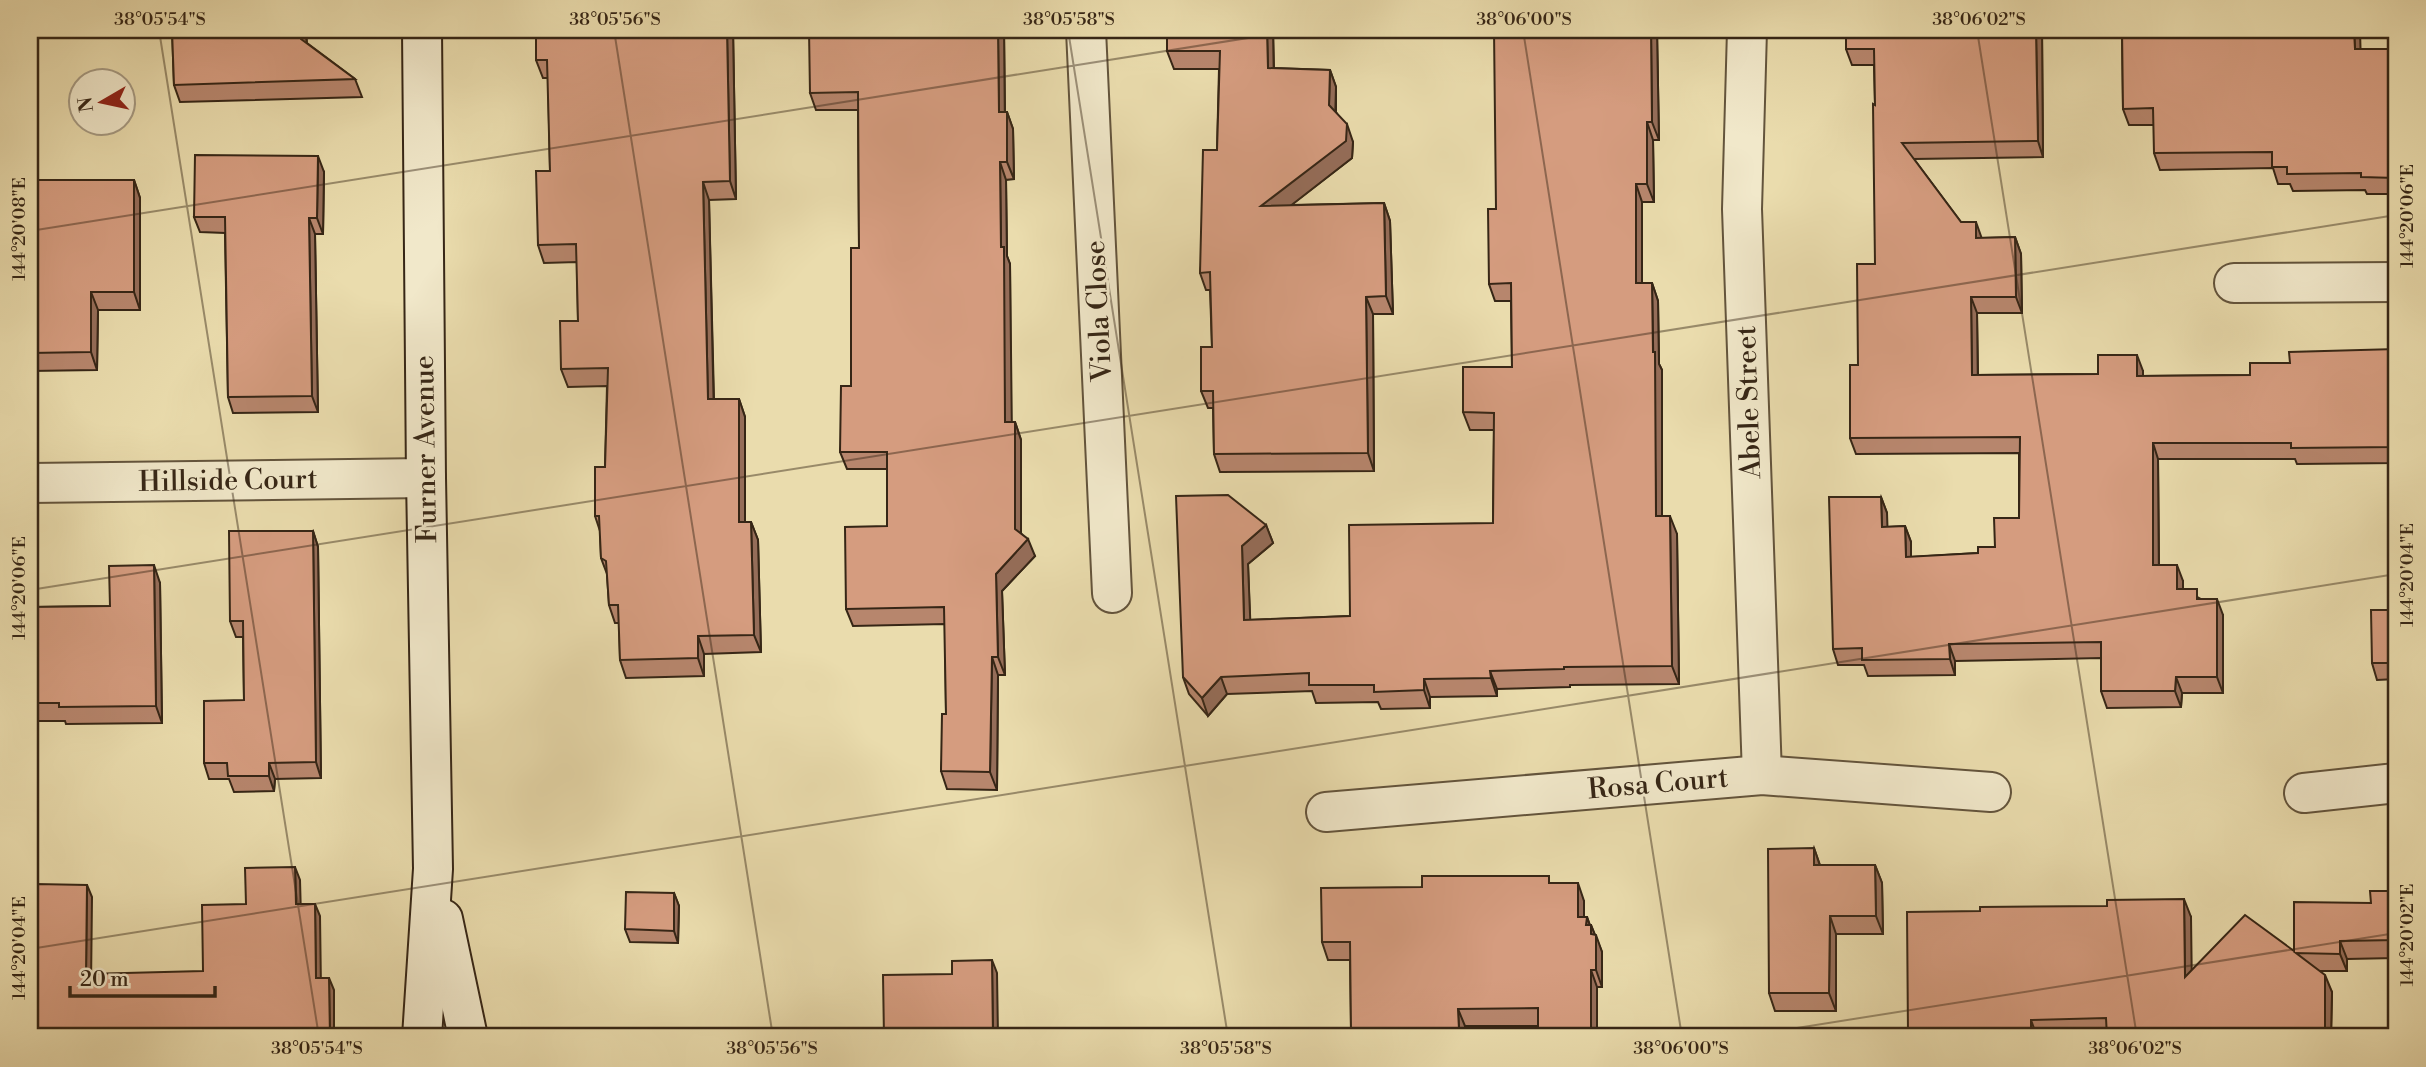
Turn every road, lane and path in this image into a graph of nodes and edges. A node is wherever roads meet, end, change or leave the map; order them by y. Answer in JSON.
{"nodes":[{"id":1,"x":422,"y":30,"type":"edge"},
{"id":2,"x":1086,"y":30,"type":"edge"},
{"id":3,"x":1748,"y":30,"type":"edge"},
{"id":4,"x":2396,"y":282,"type":"edge"},
{"id":5,"x":2234,"y":283,"type":"dead end"},
{"id":6,"x":426,"y":478,"type":"junction"},
{"id":7,"x":30,"y":483,"type":"edge"},
{"id":8,"x":1112,"y":593,"type":"dead end"},
{"id":9,"x":1762,"y":775,"type":"junction"},
{"id":10,"x":2396,"y":783,"type":"edge"},
{"id":11,"x":1991,"y":792,"type":"dead end"},
{"id":12,"x":2304,"y":793,"type":"dead end"},
{"id":13,"x":1326,"y":813,"type":"dead end"},
{"id":14,"x":433,"y":869,"type":"junction"},
{"id":15,"x":422,"y":1037,"type":"edge"},
{"id":16,"x":467,"y":1037,"type":"edge"}],
"edges":[{"from":1,"to":6,"type":"street","name":"Furner Avenue"},
{"from":2,"to":8,"type":"street","name":"Viola Close"},
{"from":3,"to":9,"type":"street","name":"Abele Street"},
{"from":4,"to":5,"type":"street"},
{"from":6,"to":7,"type":"street","name":"Hillside Court"},
{"from":6,"to":14,"type":"street","name":"Furner Avenue"},
{"from":9,"to":11,"type":"street","name":"Rosa Court"},
{"from":9,"to":13,"type":"street","name":"Rosa Court"},
{"from":10,"to":12,"type":"street"},
{"from":14,"to":15,"type":"street","name":"Furner Avenue"},
{"from":14,"to":16,"type":"street","name":"Furner Avenue"}]}
